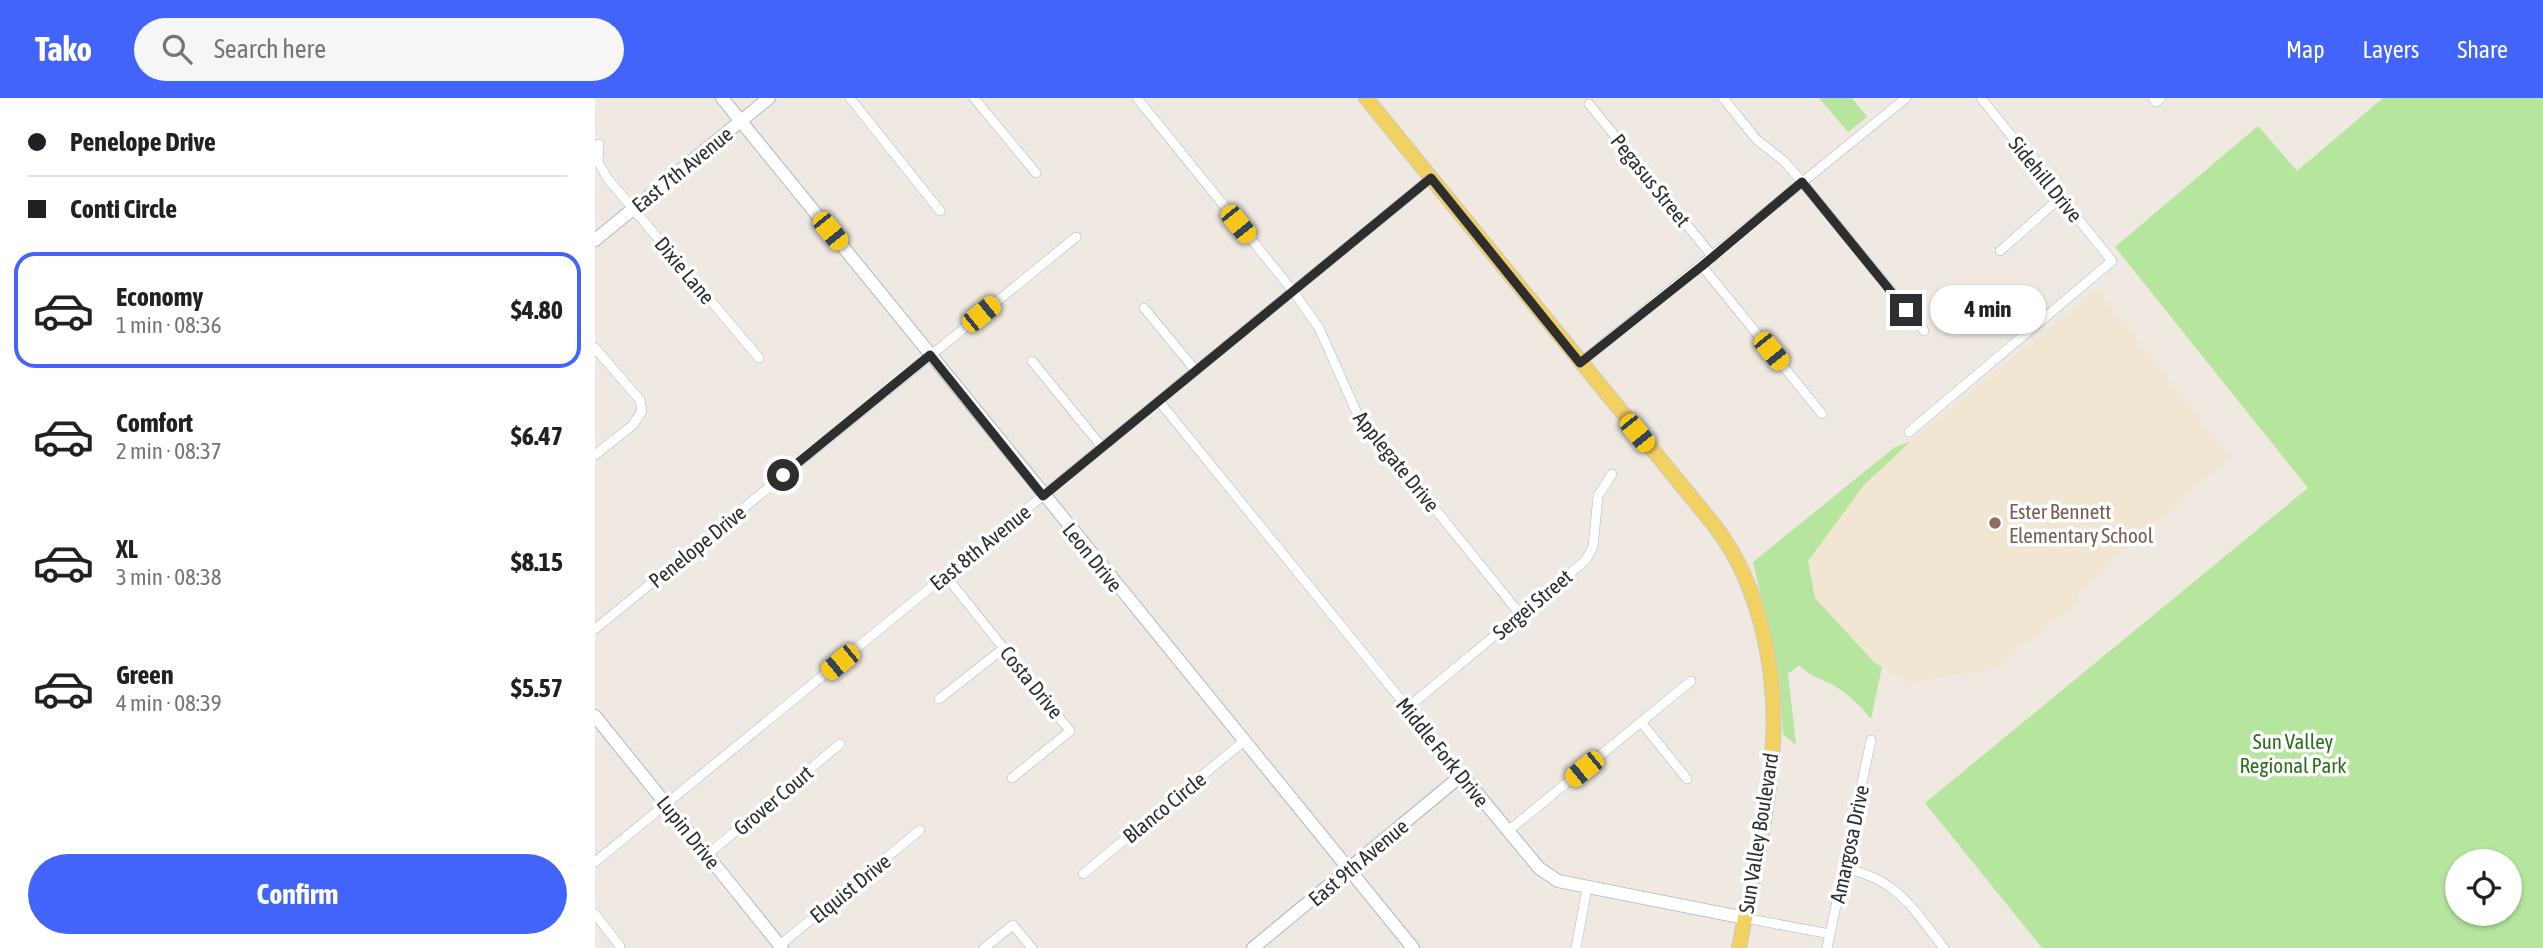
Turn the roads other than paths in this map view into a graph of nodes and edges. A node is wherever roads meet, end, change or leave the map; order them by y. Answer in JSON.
{"nodes":[{"id":1,"x":722,"y":98,"type":"edge"},
{"id":2,"x":769,"y":98,"type":"edge"},
{"id":3,"x":850,"y":98,"type":"edge"},
{"id":4,"x":974,"y":98,"type":"edge"},
{"id":5,"x":1137,"y":98,"type":"edge"},
{"id":6,"x":1366,"y":98,"type":"edge"},
{"id":7,"x":1723,"y":98,"type":"edge"},
{"id":8,"x":1906,"y":98,"type":"edge"},
{"id":9,"x":1981,"y":98,"type":"edge"},
{"id":10,"x":2153,"y":98,"type":"edge"},
{"id":11,"x":2161,"y":98,"type":"edge"},
{"id":12,"x":1589,"y":104,"type":"dead end"},
{"id":13,"x":741,"y":121,"type":"junction"},
{"id":14,"x":599,"y":144,"type":"dead end"},
{"id":15,"x":1036,"y":173,"type":"dead end"},
{"id":16,"x":1431,"y":178,"type":"junction"},
{"id":17,"x":1802,"y":182,"type":"junction"},
{"id":18,"x":2061,"y":197,"type":"junction"},
{"id":19,"x":634,"y":208,"type":"junction"},
{"id":20,"x":940,"y":211,"type":"dead end"},
{"id":21,"x":1076,"y":237,"type":"dead end"},
{"id":22,"x":595,"y":240,"type":"edge"},
{"id":23,"x":2000,"y":251,"type":"dead end"},
{"id":24,"x":1713,"y":257,"type":"junction"},
{"id":25,"x":1702,"y":266,"type":"junction"},
{"id":26,"x":1293,"y":291,"type":"junction"},
{"id":27,"x":1144,"y":308,"type":"dead end"},
{"id":28,"x":1924,"y":331,"type":"dead end"},
{"id":29,"x":595,"y":348,"type":"edge"},
{"id":30,"x":930,"y":355,"type":"junction"},
{"id":31,"x":759,"y":358,"type":"dead end"},
{"id":32,"x":1031,"y":361,"type":"dead end"},
{"id":33,"x":1580,"y":363,"type":"junction"},
{"id":34,"x":1196,"y":371,"type":"junction"},
{"id":35,"x":1159,"y":401,"type":"junction"},
{"id":36,"x":1822,"y":414,"type":"dead end"},
{"id":37,"x":1909,"y":432,"type":"dead end"},
{"id":38,"x":1102,"y":447,"type":"junction"},
{"id":39,"x":595,"y":455,"type":"edge"},
{"id":40,"x":1612,"y":474,"type":"dead end"},
{"id":41,"x":1043,"y":496,"type":"junction"},
{"id":42,"x":946,"y":575,"type":"junction"},
{"id":43,"x":1520,"y":614,"type":"junction"},
{"id":44,"x":595,"y":629,"type":"edge"},
{"id":45,"x":1004,"y":648,"type":"junction"},
{"id":46,"x":1691,"y":681,"type":"dead end"},
{"id":47,"x":939,"y":699,"type":"dead end"},
{"id":48,"x":1407,"y":708,"type":"junction"},
{"id":49,"x":595,"y":716,"type":"edge"},
{"id":50,"x":1641,"y":722,"type":"junction"},
{"id":51,"x":1871,"y":740,"type":"dead end"},
{"id":52,"x":1244,"y":741,"type":"junction"},
{"id":53,"x":840,"y":744,"type":"dead end"},
{"id":54,"x":1462,"y":775,"type":"junction"},
{"id":55,"x":1012,"y":778,"type":"dead end"},
{"id":56,"x":1687,"y":779,"type":"dead end"},
{"id":57,"x":667,"y":805,"type":"junction"},
{"id":58,"x":920,"y":830,"type":"dead end"},
{"id":59,"x":1508,"y":831,"type":"junction"},
{"id":60,"x":707,"y":855,"type":"junction"},
{"id":61,"x":595,"y":862,"type":"edge"},
{"id":62,"x":1845,"y":868,"type":"junction"},
{"id":63,"x":1349,"y":869,"type":"junction"},
{"id":64,"x":1083,"y":874,"type":"dead end"},
{"id":65,"x":1587,"y":888,"type":"junction"},
{"id":66,"x":595,"y":914,"type":"edge"},
{"id":67,"x":1745,"y":918,"type":"junction"},
{"id":68,"x":1830,"y":934,"type":"junction"},
{"id":69,"x":619,"y":946,"type":"dead end"},
{"id":70,"x":1260,"y":946,"type":"edge"},
{"id":71,"x":781,"y":947,"type":"edge"},
{"id":72,"x":984,"y":948,"type":"edge"},
{"id":73,"x":1032,"y":948,"type":"edge"},
{"id":74,"x":1413,"y":948,"type":"edge"},
{"id":75,"x":1576,"y":948,"type":"edge"},
{"id":76,"x":1739,"y":948,"type":"edge"},
{"id":77,"x":1827,"y":948,"type":"edge"},
{"id":78,"x":1944,"y":948,"type":"edge"}],
"edges":[{"from":1,"to":13,"type":"street","name":"Leon Drive"},
{"from":2,"to":13,"type":"street","name":"East 7th Avenue"},
{"from":3,"to":20,"type":"street"},
{"from":4,"to":15,"type":"street"},
{"from":5,"to":26,"type":"street","name":"Applegate Drive"},
{"from":6,"to":16,"type":"main road","name":"Sun Valley Boulevard"},
{"from":7,"to":17,"type":"street"},
{"from":8,"to":17,"type":"street"},
{"from":9,"to":18,"type":"street","name":"Sidehill Drive"},
{"from":10,"to":11,"type":"street"},
{"from":12,"to":24,"type":"street","name":"Pegasus Street"},
{"from":13,"to":19,"type":"street","name":"East 7th Avenue"},
{"from":13,"to":30,"type":"street","name":"Leon Drive"},
{"from":14,"to":19,"type":"street","name":"Dixie Lane"},
{"from":16,"to":26,"type":"street","name":"East 8th Avenue"},
{"from":16,"to":33,"type":"main road","name":"Sun Valley Boulevard"},
{"from":17,"to":24,"type":"street"},
{"from":17,"to":28,"type":"street"},
{"from":18,"to":23,"type":"street"},
{"from":18,"to":37,"type":"street","name":"Sidehill Drive"},
{"from":19,"to":22,"type":"street","name":"East 7th Avenue"},
{"from":19,"to":31,"type":"street","name":"Dixie Lane"},
{"from":21,"to":30,"type":"street","name":"Penelope Drive"},
{"from":24,"to":25,"type":"street"},
{"from":25,"to":33,"type":"street"},
{"from":25,"to":36,"type":"street"},
{"from":26,"to":34,"type":"street","name":"East 8th Avenue"},
{"from":26,"to":43,"type":"street","name":"Applegate Drive"},
{"from":27,"to":34,"type":"street"},
{"from":29,"to":39,"type":"street"},
{"from":30,"to":41,"type":"street","name":"Leon Drive"},
{"from":30,"to":44,"type":"street","name":"Penelope Drive"},
{"from":32,"to":38,"type":"street"},
{"from":33,"to":67,"type":"main road","name":"Sun Valley Boulevard"},
{"from":34,"to":35,"type":"street","name":"East 8th Avenue"},
{"from":35,"to":38,"type":"street","name":"East 8th Avenue"},
{"from":35,"to":48,"type":"street","name":"Middle Fork Drive"},
{"from":38,"to":41,"type":"street","name":"East 8th Avenue"},
{"from":40,"to":43,"type":"street","name":"Sergei Street"},
{"from":41,"to":42,"type":"street","name":"East 8th Avenue"},
{"from":41,"to":52,"type":"street","name":"Leon Drive"},
{"from":42,"to":45,"type":"street","name":"Costa Drive"},
{"from":42,"to":57,"type":"street","name":"East 8th Avenue"},
{"from":43,"to":48,"type":"street","name":"Sergei Street"},
{"from":45,"to":47,"type":"street"},
{"from":45,"to":55,"type":"street","name":"Costa Drive"},
{"from":46,"to":50,"type":"street"},
{"from":48,"to":54,"type":"street","name":"Middle Fork Drive"},
{"from":49,"to":57,"type":"street","name":"Lupin Drive"},
{"from":50,"to":56,"type":"street"},
{"from":50,"to":59,"type":"street"},
{"from":51,"to":62,"type":"street","name":"Amargosa Drive"},
{"from":52,"to":63,"type":"street","name":"Leon Drive"},
{"from":52,"to":64,"type":"street","name":"Blanco Circle"},
{"from":53,"to":60,"type":"street","name":"Grover Court"},
{"from":54,"to":59,"type":"street","name":"Middle Fork Drive"},
{"from":54,"to":63,"type":"street","name":"East 9th Avenue"},
{"from":57,"to":60,"type":"street","name":"Lupin Drive"},
{"from":57,"to":61,"type":"street","name":"East 8th Avenue"},
{"from":58,"to":71,"type":"street","name":"Elquist Drive"},
{"from":59,"to":65,"type":"street","name":"Middle Fork Drive"},
{"from":60,"to":71,"type":"street","name":"Lupin Drive"},
{"from":62,"to":68,"type":"street","name":"Amargosa Drive"},
{"from":62,"to":78,"type":"street"},
{"from":63,"to":70,"type":"street","name":"East 9th Avenue"},
{"from":63,"to":74,"type":"street","name":"Leon Drive"},
{"from":65,"to":67,"type":"street","name":"Middle Fork Drive"},
{"from":65,"to":75,"type":"street"},
{"from":66,"to":69,"type":"street"},
{"from":67,"to":68,"type":"street","name":"Middle Fork Drive"},
{"from":67,"to":76,"type":"main road","name":"Sun Valley Boulevard"},
{"from":68,"to":77,"type":"street","name":"Amargosa Drive"},
{"from":72,"to":73,"type":"street"}]}
